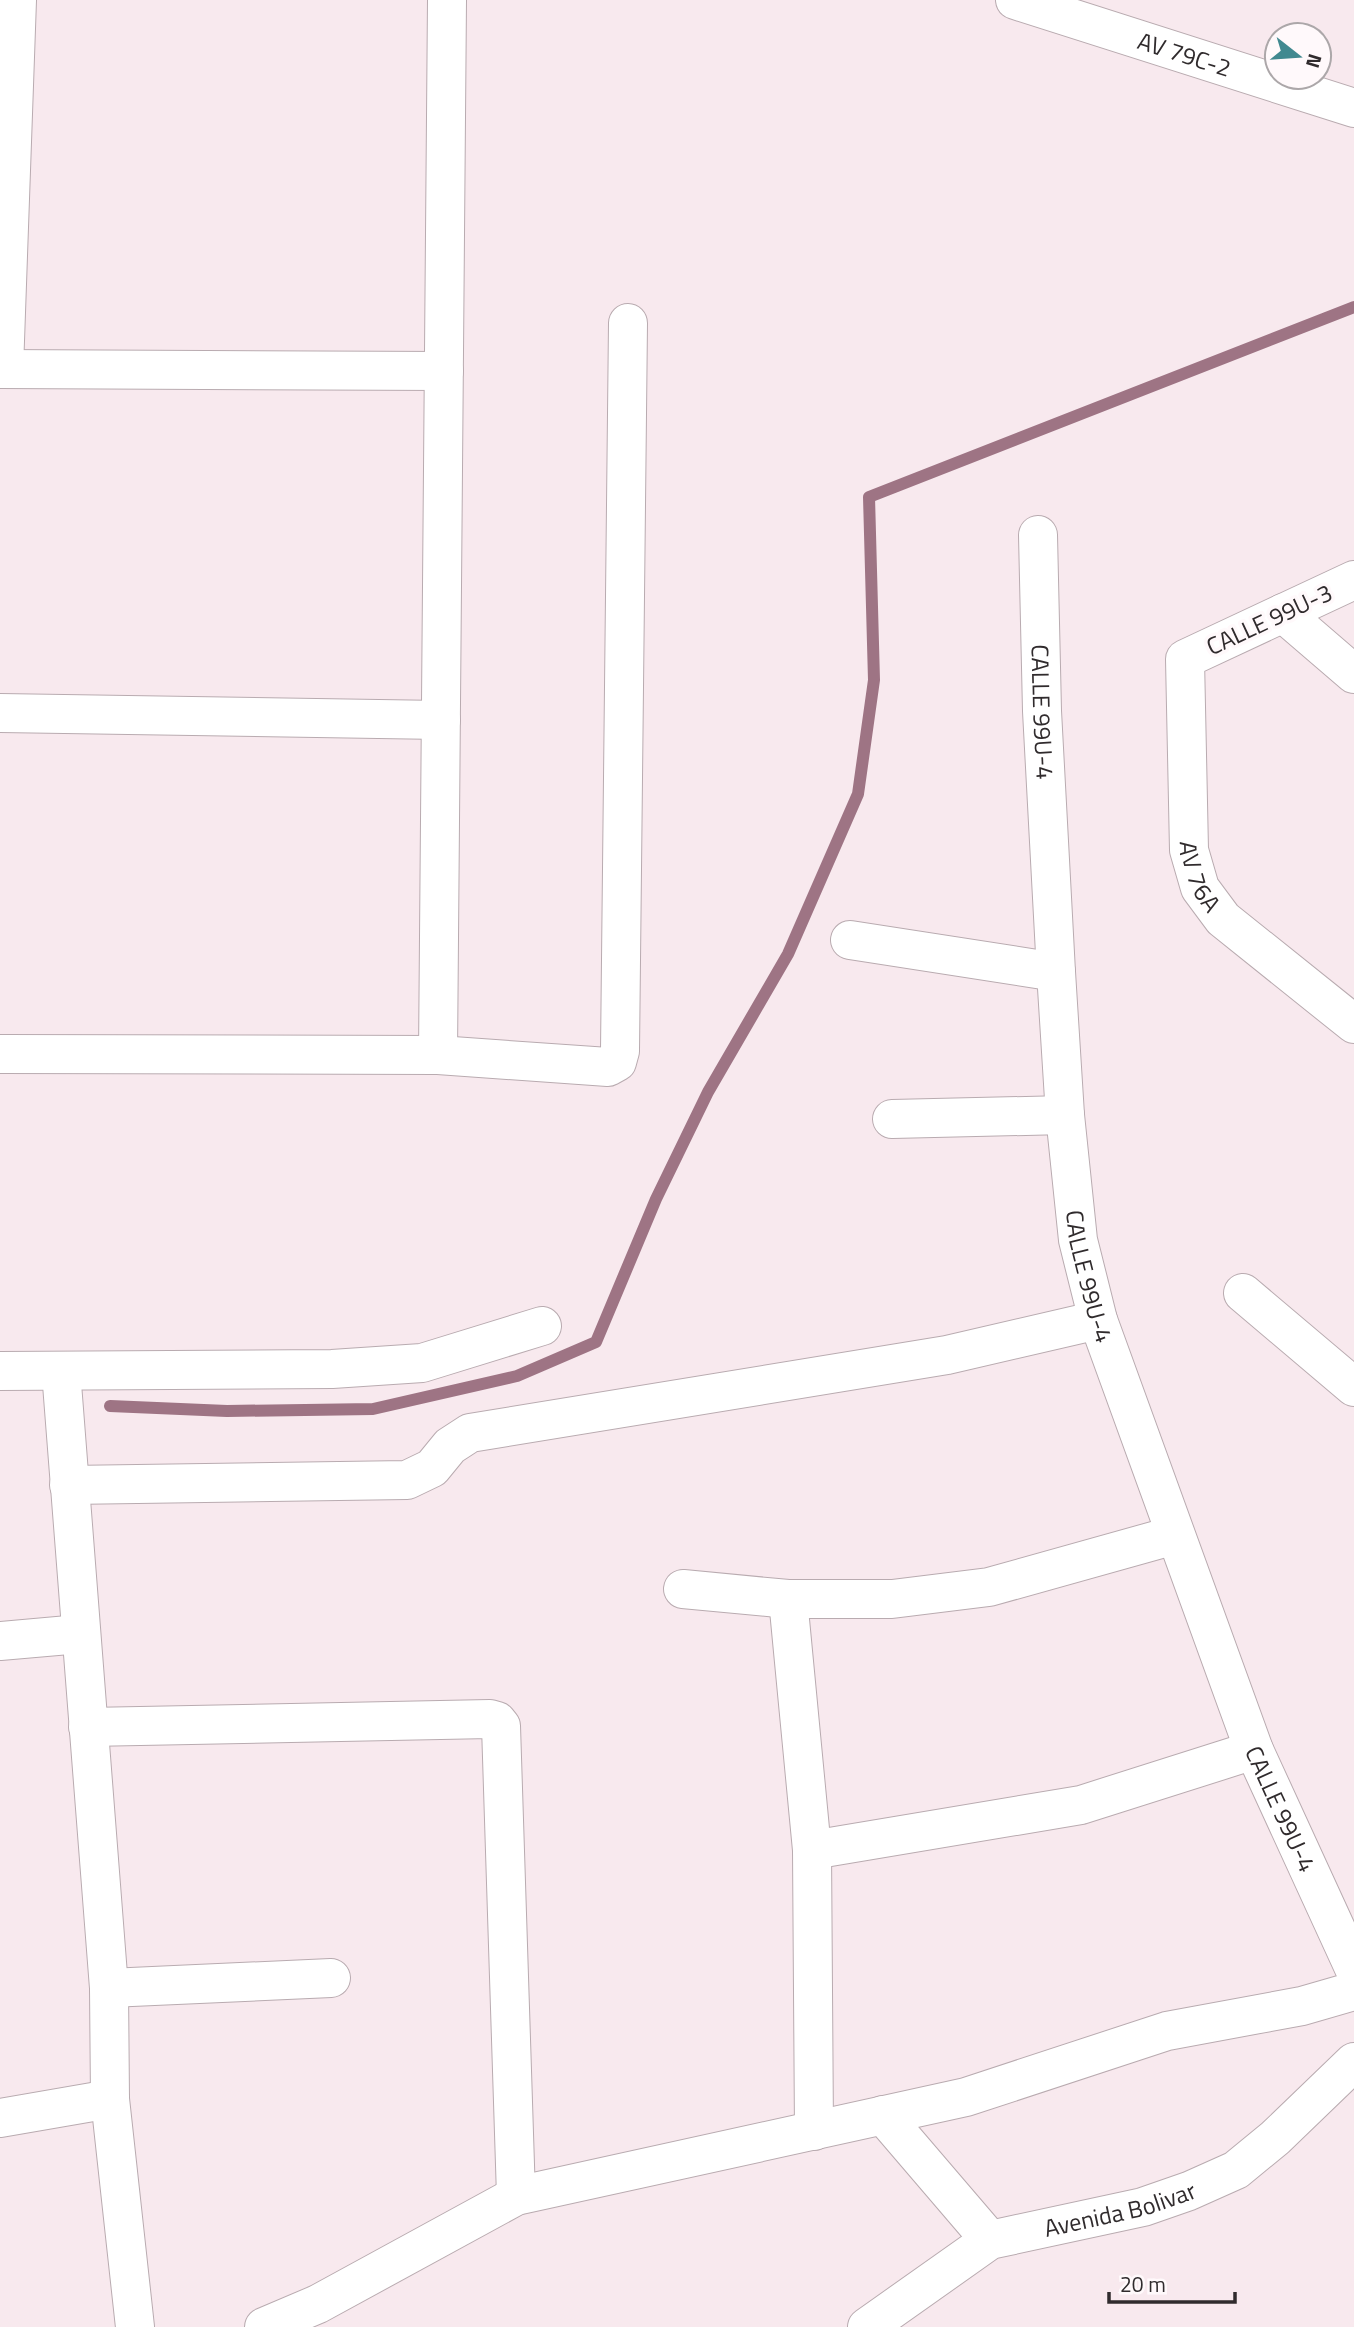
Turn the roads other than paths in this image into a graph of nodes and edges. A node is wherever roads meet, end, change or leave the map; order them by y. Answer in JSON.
{"nodes":[{"id":1,"x":17,"y":0,"type":"edge"},
{"id":2,"x":447,"y":0,"type":"edge"},
{"id":3,"x":1015,"y":0,"type":"edge"},
{"id":4,"x":1354,"y":108,"type":"edge"},
{"id":5,"x":628,"y":323,"type":"dead end"},
{"id":6,"x":2,"y":369,"type":"edge"},
{"id":7,"x":444,"y":370,"type":"junction"},
{"id":8,"x":1038,"y":535,"type":"dead end"},
{"id":9,"x":1354,"y":580,"type":"edge"},
{"id":10,"x":1283,"y":613,"type":"junction"},
{"id":11,"x":1185,"y":659,"type":"joint"},
{"id":12,"x":1354,"y":674,"type":"edge"},
{"id":13,"x":0,"y":713,"type":"edge"},
{"id":14,"x":441,"y":720,"type":"junction"},
{"id":15,"x":850,"y":940,"type":"dead end"},
{"id":16,"x":1056,"y":972,"type":"junction"},
{"id":17,"x":1354,"y":1024,"type":"edge"},
{"id":18,"x":0,"y":1054,"type":"edge"},
{"id":19,"x":438,"y":1055,"type":"junction"},
{"id":20,"x":1065,"y":1115,"type":"junction"},
{"id":21,"x":892,"y":1119,"type":"dead end"},
{"id":22,"x":1243,"y":1293,"type":"dead end"},
{"id":23,"x":1098,"y":1320,"type":"junction"},
{"id":24,"x":542,"y":1326,"type":"dead end"},
{"id":25,"x":0,"y":1371,"type":"edge"},
{"id":26,"x":61,"y":1371,"type":"junction"},
{"id":27,"x":1354,"y":1387,"type":"edge"},
{"id":28,"x":69,"y":1485,"type":"junction"},
{"id":29,"x":1175,"y":1535,"type":"junction"},
{"id":30,"x":683,"y":1589,"type":"dead end"},
{"id":31,"x":788,"y":1599,"type":"junction"},
{"id":32,"x":80,"y":1634,"type":"junction"},
{"id":33,"x":0,"y":1641,"type":"edge"},
{"id":34,"x":88,"y":1727,"type":"junction"},
{"id":35,"x":1254,"y":1750,"type":"junction"},
{"id":36,"x":812,"y":1850,"type":"junction"},
{"id":37,"x":1354,"y":1968,"type":"edge"},
{"id":38,"x":331,"y":1978,"type":"dead end"},
{"id":39,"x":109,"y":1988,"type":"junction"},
{"id":40,"x":1354,"y":1991,"type":"edge"},
{"id":41,"x":1354,"y":2062,"type":"edge"},
{"id":42,"x":110,"y":2099,"type":"junction"},
{"id":43,"x":883,"y":2115,"type":"junction"},
{"id":44,"x":0,"y":2118,"type":"edge"},
{"id":45,"x":814,"y":2131,"type":"junction"},
{"id":46,"x":516,"y":2196,"type":"junction"},
{"id":47,"x":990,"y":2240,"type":"junction"},
{"id":48,"x":135,"y":2327,"type":"edge"},
{"id":49,"x":264,"y":2327,"type":"edge"},
{"id":50,"x":867,"y":2327,"type":"edge"}],
"edges":[{"from":1,"to":6,"type":"street"},
{"from":2,"to":7,"type":"street"},
{"from":3,"to":4,"type":"street","name":"AV 79C-2"},
{"from":5,"to":19,"type":"street"},
{"from":6,"to":7,"type":"street"},
{"from":7,"to":14,"type":"street"},
{"from":8,"to":16,"type":"street","name":"CALLE 99U-4"},
{"from":9,"to":10,"type":"street","name":"CALLE 99U-3"},
{"from":10,"to":11,"type":"street","name":"CALLE 99U-3"},
{"from":10,"to":12,"type":"street"},
{"from":11,"to":17,"type":"street","name":"AV 76A"},
{"from":13,"to":14,"type":"street"},
{"from":14,"to":19,"type":"street"},
{"from":15,"to":16,"type":"street"},
{"from":16,"to":20,"type":"street","name":"CALLE 99U-4"},
{"from":18,"to":19,"type":"street"},
{"from":20,"to":21,"type":"street"},
{"from":20,"to":23,"type":"street","name":"CALLE 99U-4"},
{"from":22,"to":27,"type":"street"},
{"from":23,"to":28,"type":"street"},
{"from":23,"to":29,"type":"street","name":"CALLE 99U-4"},
{"from":24,"to":26,"type":"street"},
{"from":25,"to":26,"type":"street"},
{"from":26,"to":28,"type":"street"},
{"from":28,"to":32,"type":"street"},
{"from":29,"to":31,"type":"street"},
{"from":29,"to":35,"type":"street","name":"CALLE 99U-4"},
{"from":30,"to":31,"type":"street"},
{"from":31,"to":36,"type":"street"},
{"from":32,"to":33,"type":"street"},
{"from":32,"to":34,"type":"street"},
{"from":34,"to":39,"type":"street"},
{"from":34,"to":46,"type":"street"},
{"from":35,"to":36,"type":"street"},
{"from":35,"to":37,"type":"street","name":"CALLE 99U-4"},
{"from":36,"to":45,"type":"street"},
{"from":38,"to":39,"type":"street"},
{"from":39,"to":42,"type":"street"},
{"from":40,"to":43,"type":"street"},
{"from":41,"to":47,"type":"street","name":"Avenida Bolivar"},
{"from":42,"to":44,"type":"street"},
{"from":42,"to":48,"type":"street"},
{"from":43,"to":45,"type":"street"},
{"from":43,"to":47,"type":"street"},
{"from":45,"to":46,"type":"street"},
{"from":46,"to":49,"type":"street"},
{"from":47,"to":50,"type":"street","name":"Avenida Bolivar"}]}
